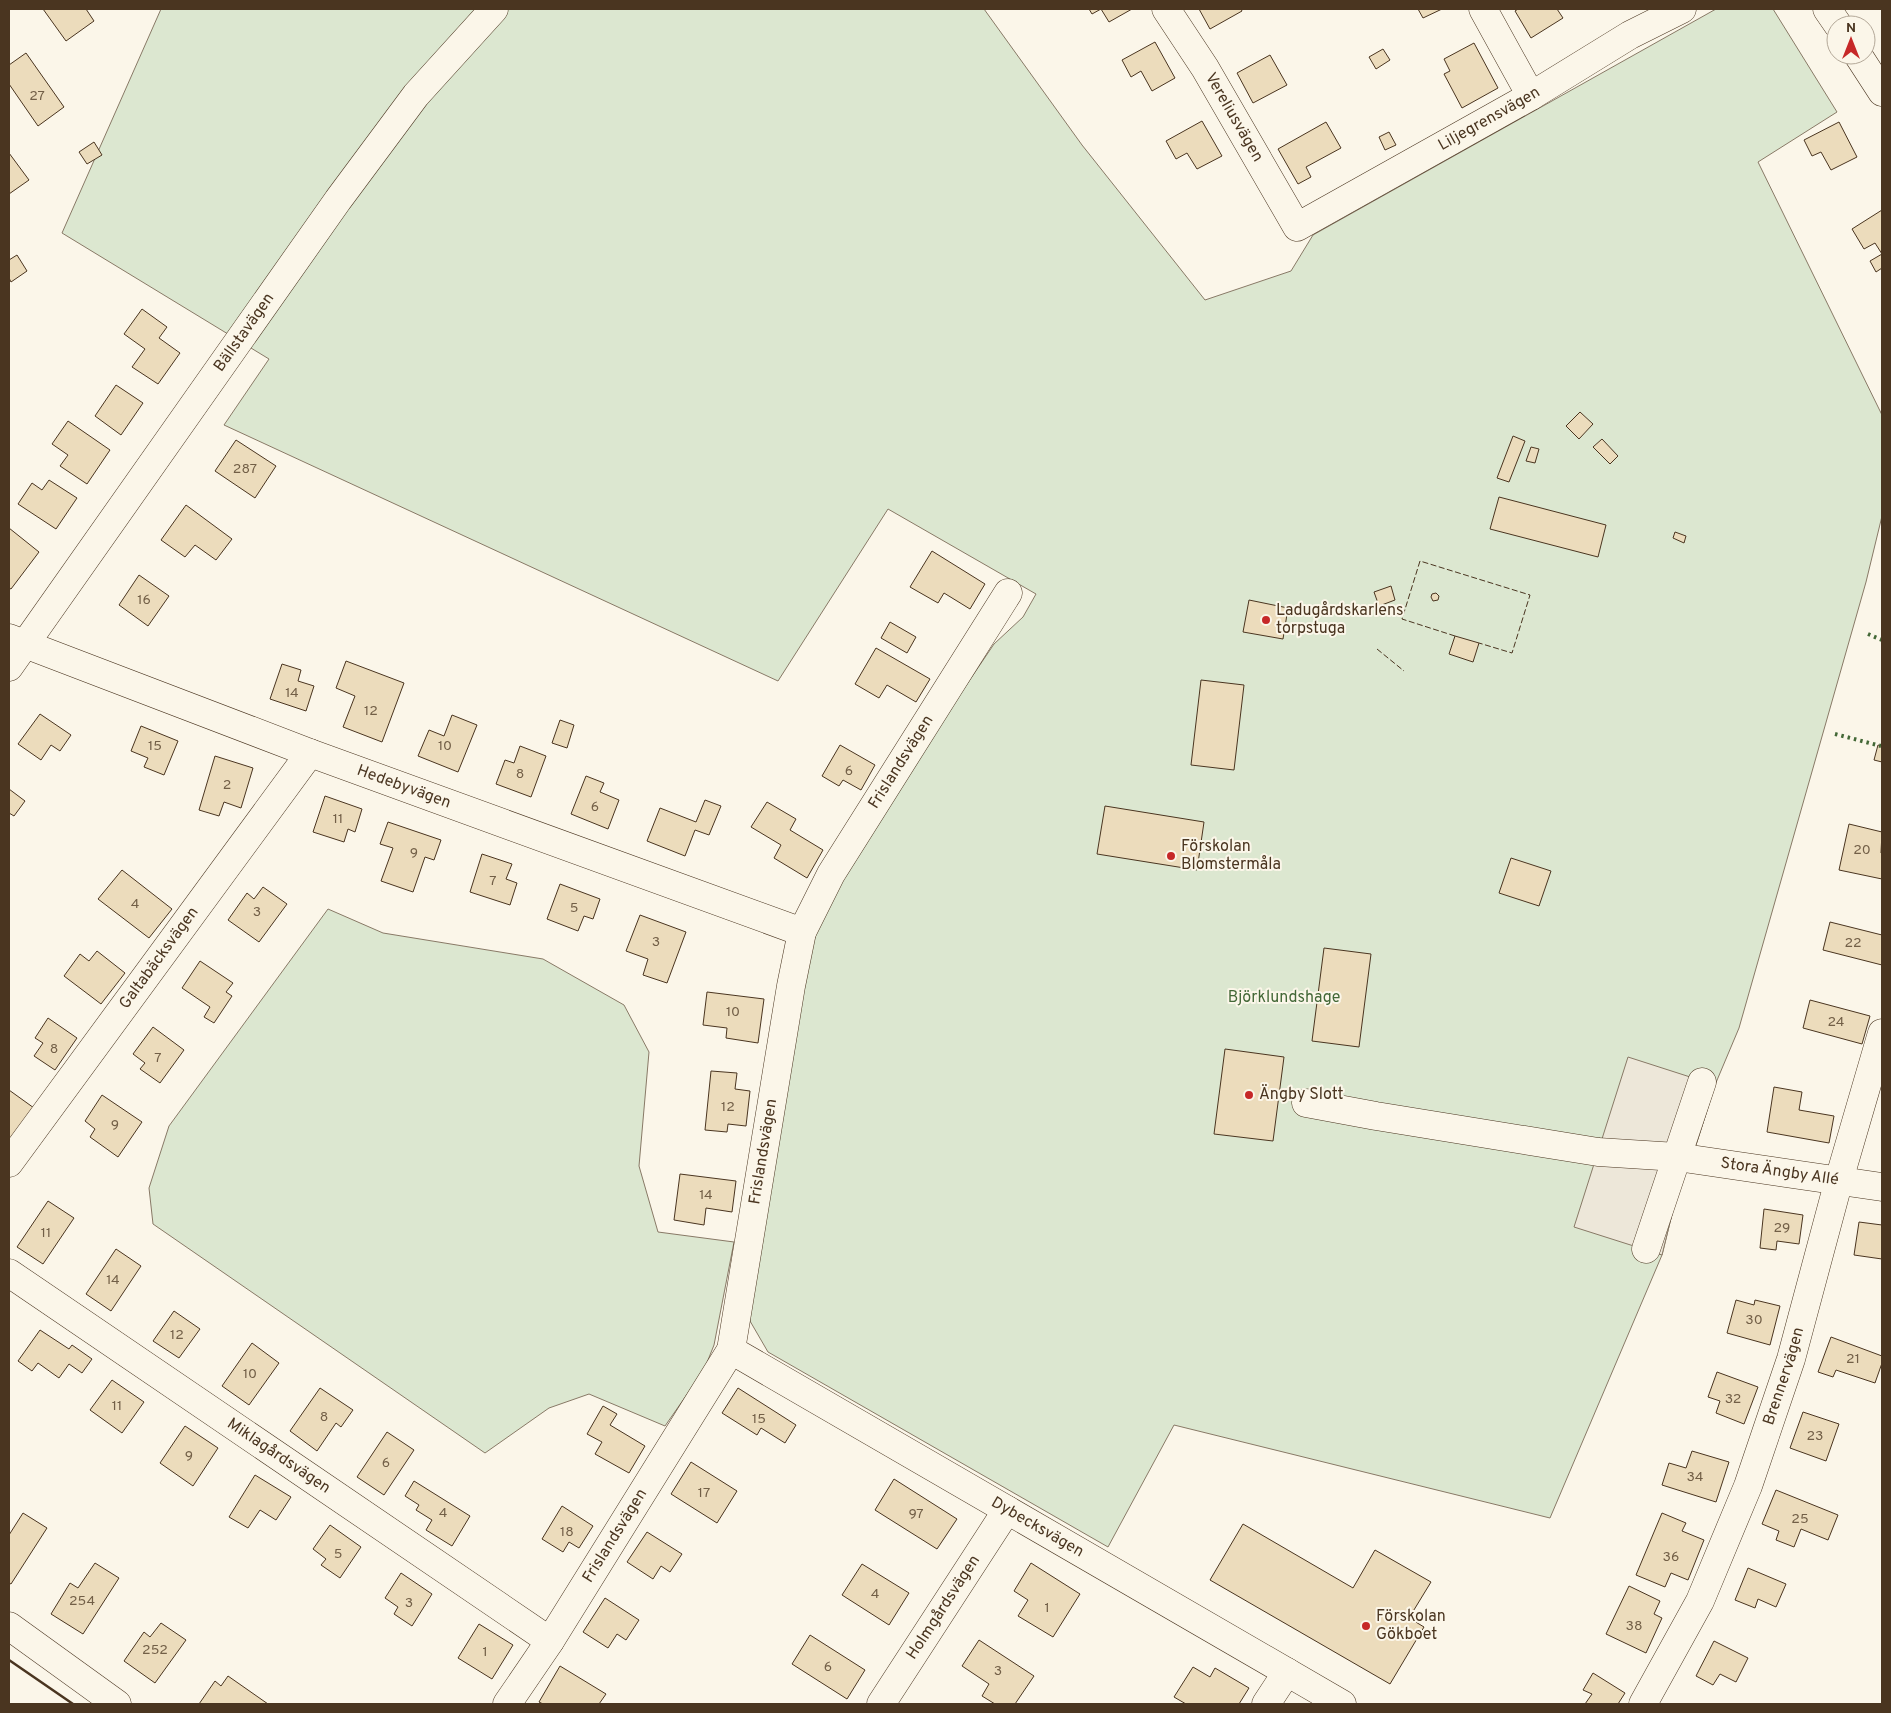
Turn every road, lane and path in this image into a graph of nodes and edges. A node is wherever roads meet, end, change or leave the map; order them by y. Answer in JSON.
{"nodes":[{"id":1,"x":494,"y":9,"type":"edge"},
{"id":2,"x":1166,"y":9,"type":"edge"},
{"id":3,"x":1483,"y":9,"type":"edge"},
{"id":4,"x":1682,"y":9,"type":"edge"},
{"id":5,"x":1864,"y":65,"type":"edge"},
{"id":6,"x":1882,"y":92,"type":"edge"},
{"id":7,"x":1531,"y":96,"type":"junction"},
{"id":8,"x":1297,"y":227,"type":"joint"},
{"id":9,"x":1008,"y":593,"type":"dead end"},
{"id":10,"x":17,"y":642,"type":"edge"},
{"id":11,"x":9,"y":668,"type":"edge"},
{"id":12,"x":310,"y":753,"type":"junction"},
{"id":13,"x":802,"y":932,"type":"junction"},
{"id":14,"x":1882,"y":1033,"type":"edge"},
{"id":15,"x":1702,"y":1082,"type":"dead end"},
{"id":16,"x":1306,"y":1102,"type":"dead end"},
{"id":17,"x":1677,"y":1157,"type":"junction"},
{"id":18,"x":9,"y":1163,"type":"edge"},
{"id":19,"x":1838,"y":1180,"type":"junction"},
{"id":20,"x":1882,"y":1187,"type":"edge"},
{"id":21,"x":1646,"y":1249,"type":"dead end"},
{"id":22,"x":9,"y":1273,"type":"edge"},
{"id":23,"x":731,"y":1350,"type":"junction"},
{"id":24,"x":1006,"y":1510,"type":"junction"},
{"id":25,"x":9,"y":1626,"type":"edge"},
{"id":26,"x":550,"y":1641,"type":"junction"},
{"id":27,"x":1287,"y":1672,"type":"junction"},
{"id":28,"x":117,"y":1704,"type":"edge"},
{"id":29,"x":507,"y":1704,"type":"edge"},
{"id":30,"x":881,"y":1704,"type":"edge"},
{"id":31,"x":1266,"y":1704,"type":"edge"},
{"id":32,"x":1342,"y":1704,"type":"edge"},
{"id":33,"x":1643,"y":1704,"type":"edge"}],
"edges":[{"from":1,"to":10,"type":"street","name":"Bällstavägen"},
{"from":2,"to":8,"type":"street","name":"Vereliusvägen"},
{"from":3,"to":7,"type":"street"},
{"from":4,"to":7,"type":"street","name":"Liljegrensvägen"},
{"from":5,"to":6,"type":"street"},
{"from":7,"to":8,"type":"street","name":"Liljegrensvägen"},
{"from":9,"to":13,"type":"street","name":"Frislandsvägen"},
{"from":10,"to":11,"type":"street","name":"Bällstavägen"},
{"from":10,"to":12,"type":"street","name":"Hedebyvägen"},
{"from":12,"to":13,"type":"street","name":"Hedebyvägen"},
{"from":12,"to":18,"type":"street","name":"Galtabäcksvägen"},
{"from":13,"to":23,"type":"street","name":"Frislandsvägen"},
{"from":14,"to":19,"type":"street","name":"Brennervägen"},
{"from":15,"to":17,"type":"street"},
{"from":16,"to":17,"type":"street","name":"Stora Ängby Allé"},
{"from":17,"to":19,"type":"street","name":"Stora Ängby Allé"},
{"from":17,"to":21,"type":"street"},
{"from":19,"to":20,"type":"street","name":"Stora Ängby Allé"},
{"from":19,"to":33,"type":"street","name":"Brennervägen"},
{"from":22,"to":26,"type":"street","name":"Miklagårdsvägen"},
{"from":23,"to":24,"type":"street","name":"Dybecksvägen"},
{"from":23,"to":26,"type":"street","name":"Frislandsvägen"},
{"from":24,"to":27,"type":"street","name":"Dybecksvägen"},
{"from":24,"to":30,"type":"street","name":"Holmgårdsvägen"},
{"from":25,"to":28,"type":"street"},
{"from":26,"to":29,"type":"street","name":"Frislandsvägen"},
{"from":27,"to":31,"type":"street"},
{"from":27,"to":32,"type":"street","name":"Dybecksvägen"}]}
